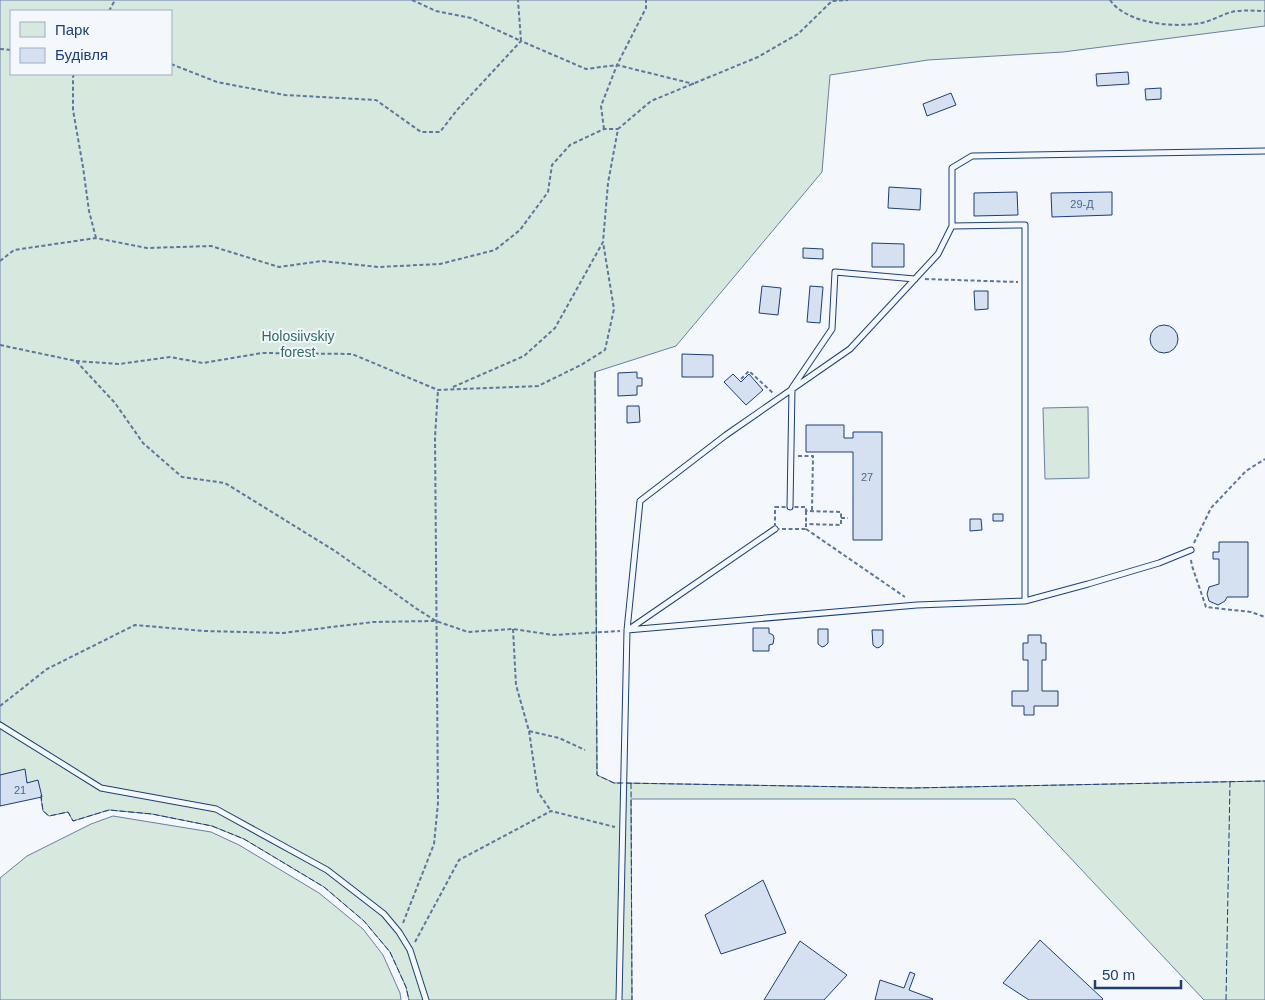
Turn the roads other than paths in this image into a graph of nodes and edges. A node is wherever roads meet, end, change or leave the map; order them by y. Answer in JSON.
{"nodes":[{"id":1,"x":1265,"y":151,"type":"edge"},
{"id":2,"x":952,"y":226,"type":"junction"},
{"id":3,"x":915,"y":279,"type":"junction"},
{"id":4,"x":792,"y":388,"type":"junction"},
{"id":5,"x":790,"y":507,"type":"road end"},
{"id":6,"x":775,"y":529,"type":"road end"},
{"id":7,"x":1191,"y":550,"type":"road end"},
{"id":8,"x":1025,"y":601,"type":"junction"},
{"id":9,"x":627,"y":630,"type":"junction"},
{"id":10,"x":0,"y":725,"type":"edge"},
{"id":11,"x":426,"y":1000,"type":"edge"},
{"id":12,"x":618,"y":1000,"type":"edge"}],
"edges":[{"from":1,"to":2,"type":"lane"},
{"from":2,"to":3,"type":"lane"},
{"from":2,"to":8,"type":"lane"},
{"from":3,"to":4,"type":"lane"},
{"from":3,"to":4,"type":"lane"},
{"from":4,"to":5,"type":"lane"},
{"from":4,"to":9,"type":"lane"},
{"from":6,"to":9,"type":"lane"},
{"from":7,"to":8,"type":"lane"},
{"from":8,"to":9,"type":"lane"},
{"from":9,"to":12,"type":"lane"},
{"from":10,"to":11,"type":"lane"}]}
